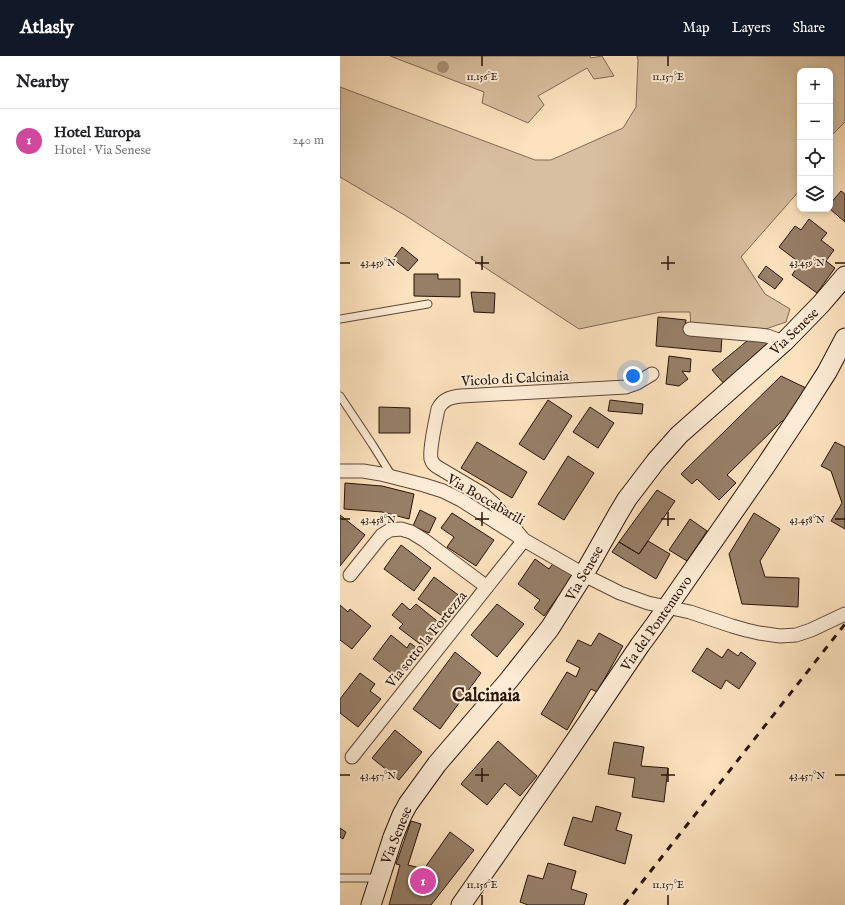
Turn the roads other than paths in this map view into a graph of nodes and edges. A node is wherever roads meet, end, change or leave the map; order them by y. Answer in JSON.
{"nodes":[{"id":1,"x":845,"y":276,"type":"edge"},
{"id":2,"x":428,"y":304,"type":"dead end"},
{"id":3,"x":340,"y":319,"type":"edge"},
{"id":4,"x":690,"y":329,"type":"dead end"},
{"id":5,"x":845,"y":338,"type":"edge"},
{"id":6,"x":784,"y":342,"type":"junction"},
{"id":7,"x":652,"y":374,"type":"dead end"},
{"id":8,"x":340,"y":396,"type":"edge"},
{"id":9,"x":340,"y":471,"type":"edge"},
{"id":10,"x":392,"y":477,"type":"junction"},
{"id":11,"x":524,"y":540,"type":"junction"},
{"id":12,"x":584,"y":574,"type":"junction"},
{"id":13,"x":350,"y":575,"type":"dead end"},
{"id":14,"x":487,"y":587,"type":"junction"},
{"id":15,"x":667,"y":607,"type":"junction"},
{"id":16,"x":845,"y":614,"type":"edge"},
{"id":17,"x":352,"y":757,"type":"dead end"},
{"id":18,"x":340,"y":878,"type":"edge"},
{"id":19,"x":380,"y":878,"type":"junction"},
{"id":20,"x":371,"y":905,"type":"edge"},
{"id":21,"x":461,"y":905,"type":"edge"}],
"edges":[{"from":1,"to":6,"type":"main road","name":"Via Senese"},
{"from":2,"to":3,"type":"lane"},
{"from":4,"to":6,"type":"street"},
{"from":5,"to":15,"type":"main road","name":"Via del Pontenuovo"},
{"from":6,"to":12,"type":"main road","name":"Via Senese"},
{"from":7,"to":11,"type":"street","name":"Vicolo di Calcinaia"},
{"from":8,"to":10,"type":"lane"},
{"from":9,"to":10,"type":"street","name":"Via Boccabarili"},
{"from":10,"to":11,"type":"street","name":"Via Boccabarili"},
{"from":11,"to":12,"type":"street","name":"Via Boccabarili"},
{"from":11,"to":14,"type":"street","name":"Via sotto la Fortezza"},
{"from":12,"to":15,"type":"street","name":"Via Boccabarili"},
{"from":12,"to":19,"type":"main road","name":"Via Senese"},
{"from":13,"to":14,"type":"street"},
{"from":14,"to":17,"type":"street","name":"Via sotto la Fortezza"},
{"from":15,"to":16,"type":"street","name":"Via Boccabarili"},
{"from":15,"to":21,"type":"main road","name":"Via del Pontenuovo"},
{"from":18,"to":19,"type":"lane"},
{"from":19,"to":20,"type":"main road","name":"Via Senese"}]}
